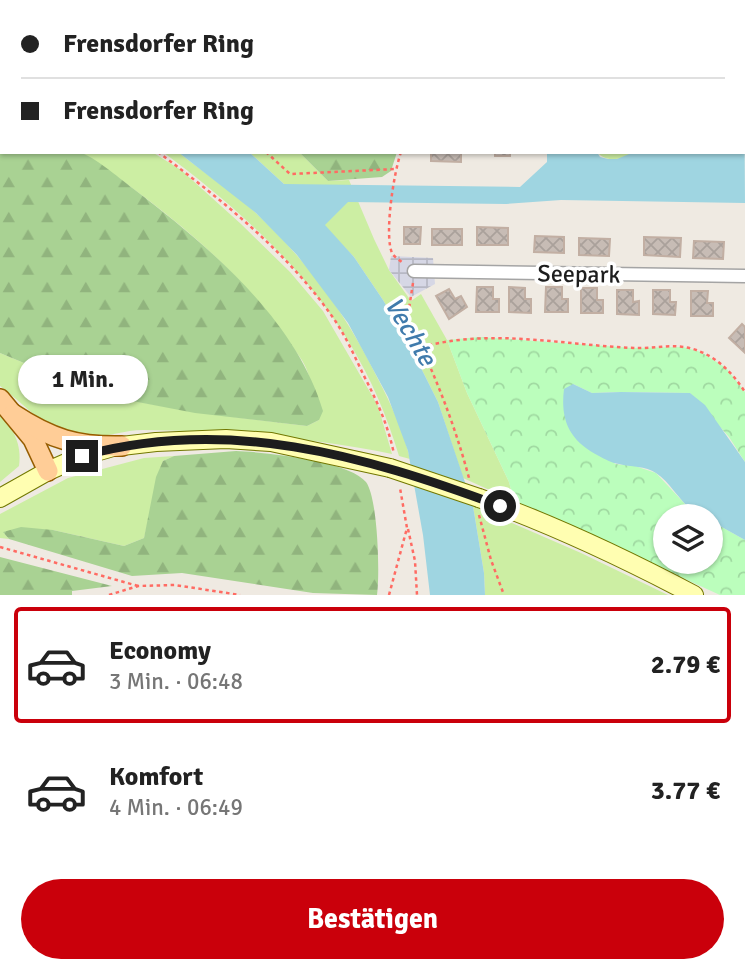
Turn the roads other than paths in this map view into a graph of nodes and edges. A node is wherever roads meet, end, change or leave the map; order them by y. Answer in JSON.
{"nodes":[{"id":1,"x":414,"y":271,"type":"road end"},
{"id":2,"x":745,"y":276,"type":"edge"},
{"id":3,"x":7,"y":407,"type":"edge"},
{"id":4,"x":122,"y":446,"type":"junction"},
{"id":5,"x":48,"y":471,"type":"junction"},
{"id":6,"x":0,"y":498,"type":"edge"},
{"id":7,"x":694,"y":595,"type":"edge"}],
"edges":[{"from":1,"to":2,"type":"street","name":"Seepark"},
{"from":3,"to":4,"type":"main road"},
{"from":3,"to":5,"type":"main road"},
{"from":4,"to":5,"type":"street"},
{"from":4,"to":7,"type":"street","bridge":true},
{"from":5,"to":6,"type":"street"}]}
